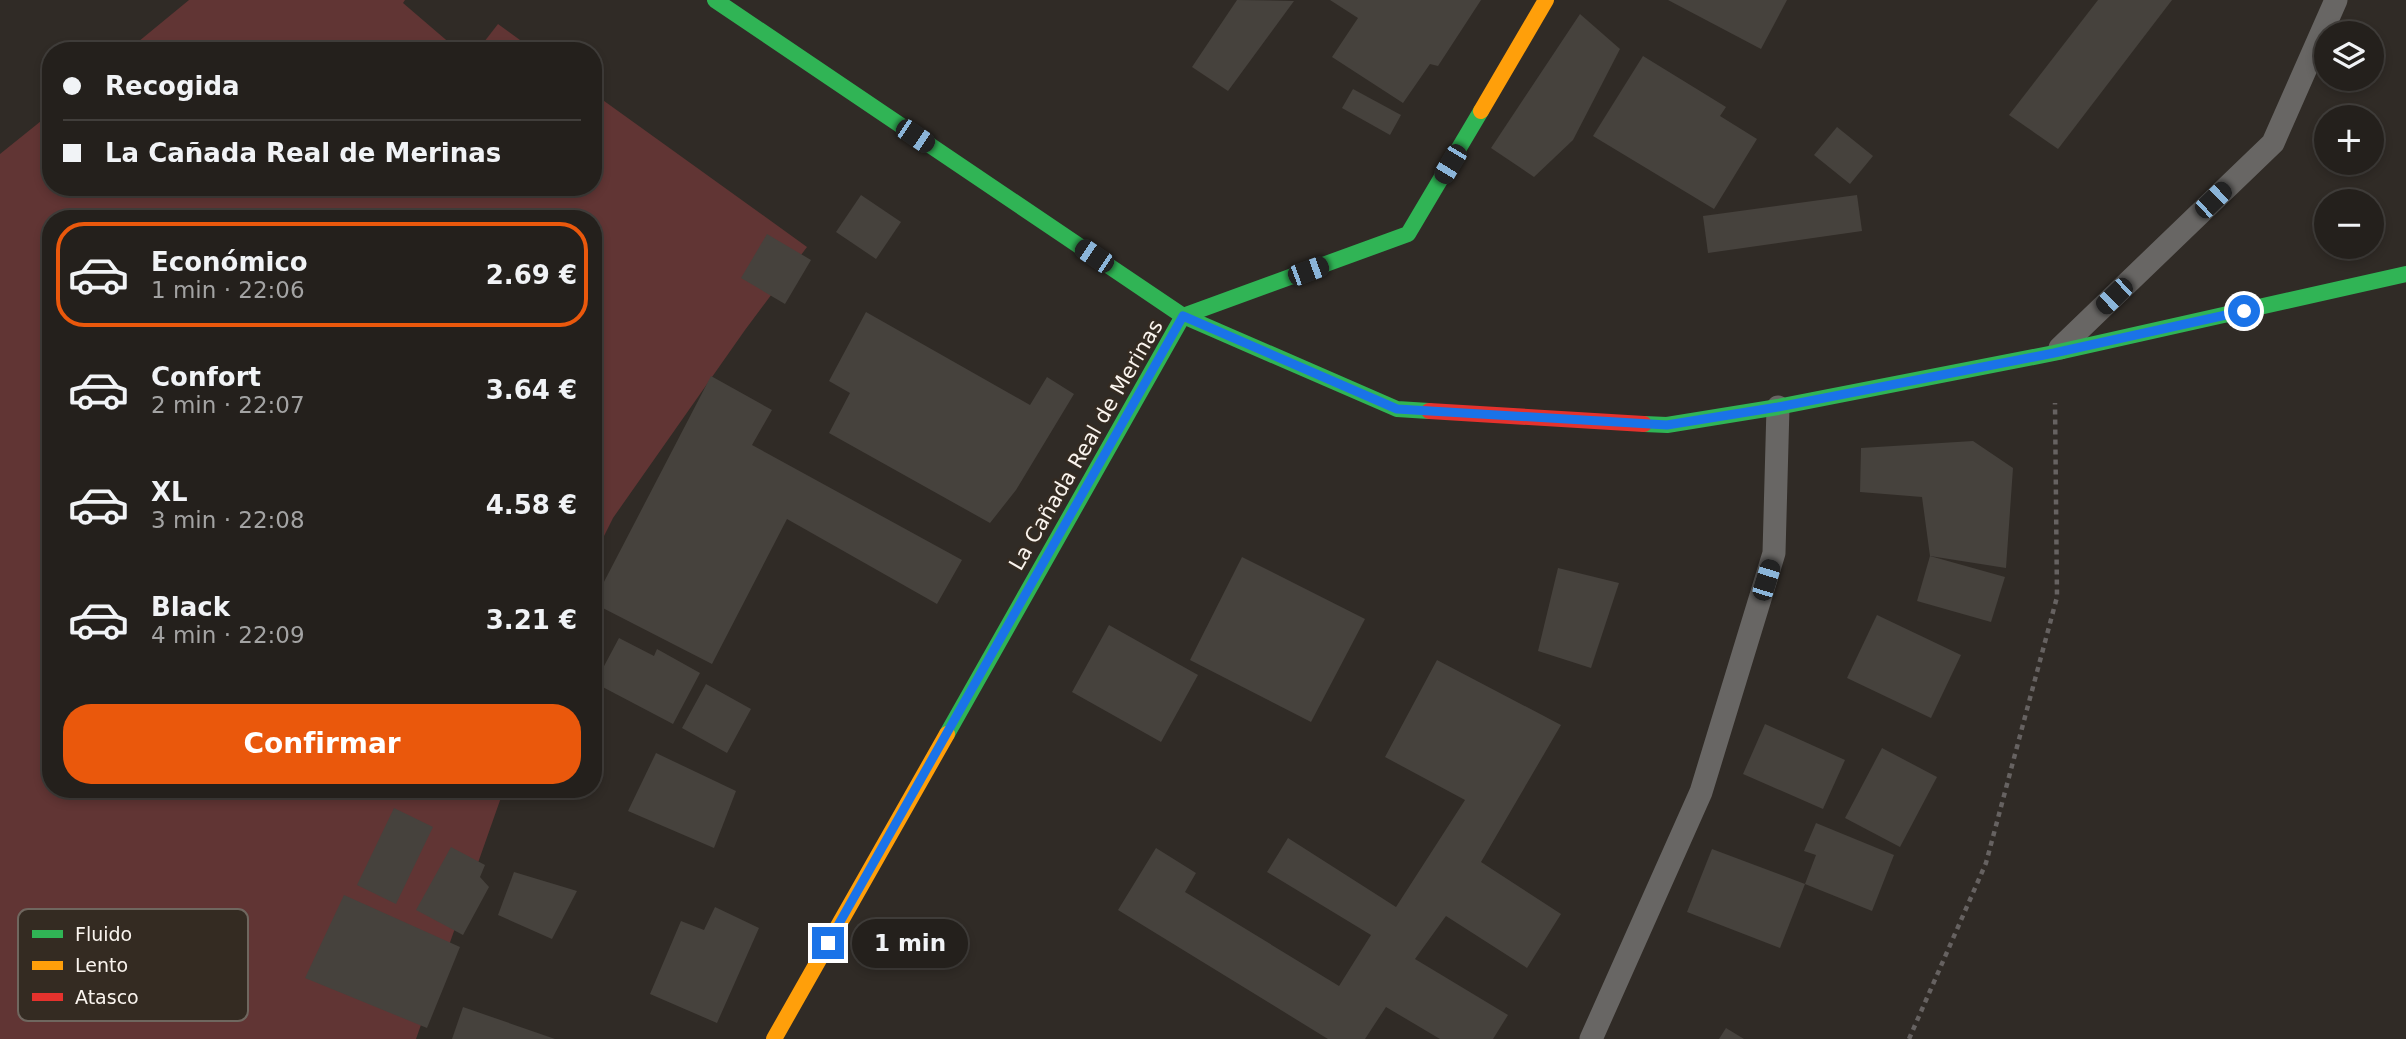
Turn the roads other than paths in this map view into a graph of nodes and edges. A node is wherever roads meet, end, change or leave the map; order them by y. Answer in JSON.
{"nodes":[{"id":1,"x":715,"y":0,"type":"edge"},
{"id":2,"x":1546,"y":0,"type":"edge"},
{"id":3,"x":2336,"y":0,"type":"edge"},
{"id":4,"x":2406,"y":274,"type":"edge"},
{"id":5,"x":1183,"y":316,"type":"junction"},
{"id":6,"x":2054,"y":353,"type":"junction"},
{"id":7,"x":1778,"y":407,"type":"junction"},
{"id":8,"x":774,"y":1039,"type":"edge"},
{"id":9,"x":1591,"y":1039,"type":"edge"}],
"edges":[{"from":1,"to":5,"type":"main road"},
{"from":2,"to":5,"type":"main road","name":"La Cañada Real de Merinas"},
{"from":3,"to":6,"type":"lane"},
{"from":4,"to":6,"type":"main road"},
{"from":5,"to":7,"type":"main road"},
{"from":5,"to":8,"type":"main road","name":"La Cañada Real de Merinas"},
{"from":6,"to":7,"type":"main road"},
{"from":7,"to":9,"type":"lane"}]}
